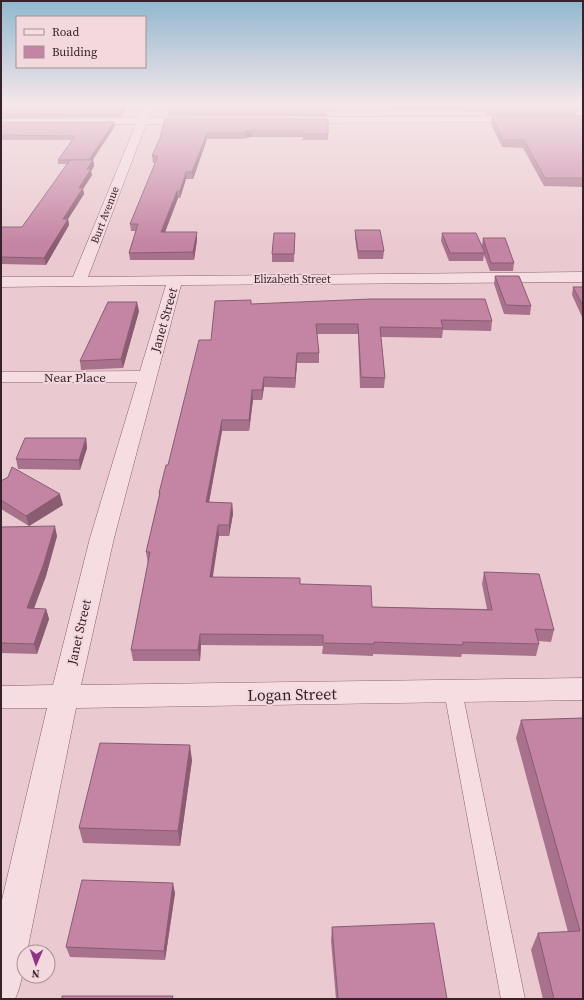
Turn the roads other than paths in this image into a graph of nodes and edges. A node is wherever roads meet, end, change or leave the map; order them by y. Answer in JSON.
{"nodes":[{"id":1,"x":130,"y":151,"type":"edge"},
{"id":2,"x":583,"y":277,"type":"edge"},
{"id":3,"x":175,"y":280,"type":"junction"},
{"id":4,"x":79,"y":281,"type":"junction"},
{"id":5,"x":1,"y":282,"type":"edge"},
{"id":6,"x":148,"y":376,"type":"junction"},
{"id":7,"x":1,"y":377,"type":"edge"},
{"id":8,"x":583,"y":689,"type":"edge"},
{"id":9,"x":453,"y":691,"type":"junction"},
{"id":10,"x":65,"y":696,"type":"junction"},
{"id":11,"x":1,"y":697,"type":"edge"},
{"id":12,"x":1,"y":989,"type":"edge"},
{"id":13,"x":513,"y":999,"type":"edge"}],
"edges":[{"from":1,"to":4,"type":"street","name":"Burt Avenue"},
{"from":2,"to":3,"type":"street","name":"Elizabeth Street"},
{"from":3,"to":4,"type":"street","name":"Elizabeth Street"},
{"from":3,"to":6,"type":"street","name":"Janet Street"},
{"from":4,"to":5,"type":"street","name":"Elizabeth Street"},
{"from":6,"to":7,"type":"street","name":"Near Place"},
{"from":6,"to":10,"type":"street","name":"Janet Street"},
{"from":8,"to":9,"type":"street","name":"Logan Street"},
{"from":9,"to":10,"type":"street","name":"Logan Street"},
{"from":9,"to":13,"type":"lane"},
{"from":10,"to":11,"type":"street","name":"Logan Street"},
{"from":10,"to":12,"type":"street","name":"Janet Street"}]}
